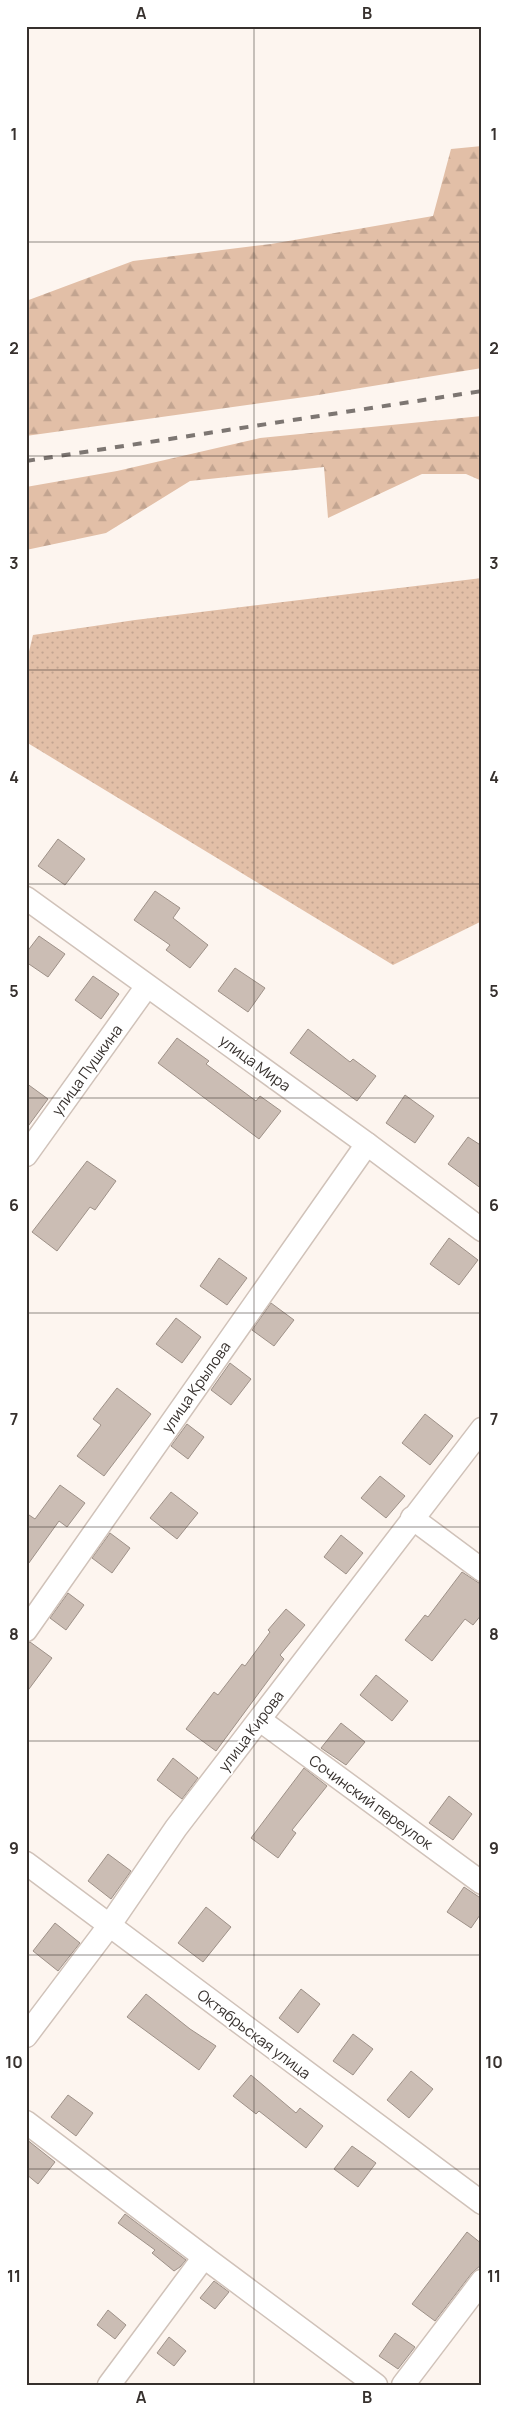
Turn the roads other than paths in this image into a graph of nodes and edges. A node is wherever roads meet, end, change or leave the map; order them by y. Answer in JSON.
{"nodes":[{"id":1,"x":26,"y":898,"type":"edge"},
{"id":2,"x":147,"y":986,"type":"junction"},
{"id":3,"x":367,"y":1144,"type":"junction"},
{"id":4,"x":26,"y":1155,"type":"edge"},
{"id":5,"x":482,"y":1230,"type":"edge"},
{"id":6,"x":482,"y":1429,"type":"edge"},
{"id":7,"x":412,"y":1518,"type":"junction"},
{"id":8,"x":482,"y":1570,"type":"edge"},
{"id":9,"x":26,"y":1630,"type":"edge"},
{"id":10,"x":260,"y":1720,"type":"junction"},
{"id":11,"x":26,"y":1863,"type":"edge"},
{"id":12,"x":482,"y":1883,"type":"edge"},
{"id":13,"x":109,"y":1926,"type":"junction"},
{"id":14,"x":26,"y":2036,"type":"edge"},
{"id":15,"x":26,"y":2122,"type":"edge"},
{"id":16,"x":482,"y":2204,"type":"edge"},
{"id":17,"x":204,"y":2257,"type":"junction"},
{"id":18,"x":482,"y":2281,"type":"edge"},
{"id":19,"x":108,"y":2385,"type":"edge"},
{"id":20,"x":376,"y":2385,"type":"edge"},
{"id":21,"x":403,"y":2385,"type":"edge"}],
"edges":[{"from":1,"to":2,"type":"street","name":"улица Мира"},
{"from":2,"to":3,"type":"street","name":"улица Мира"},
{"from":2,"to":4,"type":"street","name":"улица Пушкина"},
{"from":3,"to":5,"type":"street","name":"улица Мира"},
{"from":3,"to":9,"type":"street","name":"улица Крылова"},
{"from":6,"to":7,"type":"street","name":"улица Кирова"},
{"from":7,"to":8,"type":"street"},
{"from":7,"to":10,"type":"street","name":"улица Кирова"},
{"from":10,"to":12,"type":"street","name":"Сочинский переулок"},
{"from":10,"to":13,"type":"street","name":"улица Кирова"},
{"from":11,"to":13,"type":"street","name":"Октябрьская улица"},
{"from":13,"to":14,"type":"street","name":"улица Кирова"},
{"from":13,"to":16,"type":"street","name":"Октябрьская улица"},
{"from":15,"to":17,"type":"street"},
{"from":17,"to":19,"type":"street"},
{"from":17,"to":20,"type":"street"},
{"from":18,"to":21,"type":"street"}]}
